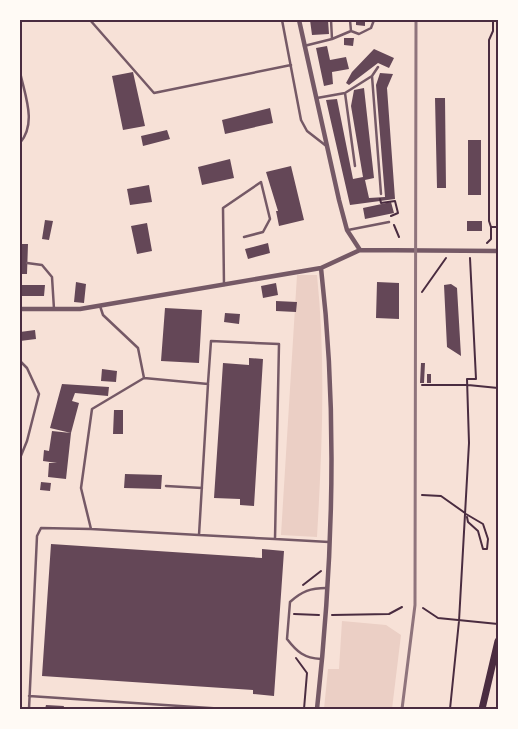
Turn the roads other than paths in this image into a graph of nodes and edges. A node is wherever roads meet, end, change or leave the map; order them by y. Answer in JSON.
{"nodes":[{"id":1,"x":90,"y":20,"type":"edge"},
{"id":2,"x":282,"y":20,"type":"edge"},
{"id":3,"x":299,"y":20,"type":"edge"},
{"id":4,"x":331,"y":20,"type":"edge"},
{"id":5,"x":350,"y":20,"type":"edge"},
{"id":6,"x":374,"y":20,"type":"edge"},
{"id":7,"x":351,"y":31,"type":"junction"},
{"id":8,"x":332,"y":39,"type":"junction"},
{"id":9,"x":304,"y":46,"type":"junction"},
{"id":10,"x":291,"y":65,"type":"junction"},
{"id":11,"x":378,"y":67,"type":"dead end"},
{"id":12,"x":20,"y":72,"type":"edge"},
{"id":13,"x":372,"y":76,"type":"junction"},
{"id":14,"x":345,"y":93,"type":"junction"},
{"id":15,"x":316,"y":99,"type":"junction"},
{"id":16,"x":20,"y":143,"type":"edge"},
{"id":17,"x":325,"y":145,"type":"junction"},
{"id":18,"x":355,"y":166,"type":"dead end"},
{"id":19,"x":380,"y":195,"type":"road end"},
{"id":20,"x":389,"y":222,"type":"dead end"},
{"id":21,"x":347,"y":230,"type":"junction"},
{"id":22,"x":244,"y":237,"type":"dead end"},
{"id":23,"x":360,"y":250,"type":"junction"},
{"id":24,"x":498,"y":250,"type":"edge"},
{"id":25,"x":27,"y":263,"type":"dead end"},
{"id":26,"x":321,"y":268,"type":"junction"},
{"id":27,"x":224,"y":285,"type":"junction"},
{"id":28,"x":100,"y":306,"type":"junction"},
{"id":29,"x":20,"y":309,"type":"edge"},
{"id":30,"x":54,"y":310,"type":"junction"},
{"id":31,"x":20,"y":361,"type":"edge"},
{"id":32,"x":144,"y":378,"type":"junction"},
{"id":33,"x":208,"y":384,"type":"junction"},
{"id":34,"x":20,"y":458,"type":"edge"},
{"id":35,"x":166,"y":486,"type":"dead end"},
{"id":36,"x":202,"y":488,"type":"junction"},
{"id":37,"x":91,"y":529,"type":"junction"},
{"id":38,"x":199,"y":535,"type":"junction"},
{"id":39,"x":275,"y":539,"type":"junction"},
{"id":40,"x":329,"y":542,"type":"junction"},
{"id":41,"x":326,"y":588,"type":"junction"},
{"id":42,"x":498,"y":641,"type":"edge"},
{"id":43,"x":322,"y":659,"type":"junction"},
{"id":44,"x":29,"y":696,"type":"junction"},
{"id":45,"x":29,"y":709,"type":"edge"},
{"id":46,"x":225,"y":709,"type":"edge"},
{"id":47,"x":317,"y":709,"type":"edge"},
{"id":48,"x":482,"y":709,"type":"edge"}],
"edges":[{"from":1,"to":10,"type":"lane"},
{"from":2,"to":10,"type":"lane"},
{"from":3,"to":9,"type":"street"},
{"from":4,"to":8,"type":"lane"},
{"from":5,"to":7,"type":"lane"},
{"from":6,"to":7,"type":"lane"},
{"from":7,"to":8,"type":"lane"},
{"from":8,"to":9,"type":"lane"},
{"from":9,"to":15,"type":"street"},
{"from":10,"to":17,"type":"lane"},
{"from":11,"to":13,"type":"lane"},
{"from":12,"to":16,"type":"lane"},
{"from":13,"to":14,"type":"lane"},
{"from":13,"to":19,"type":"lane"},
{"from":14,"to":15,"type":"lane"},
{"from":14,"to":18,"type":"lane"},
{"from":15,"to":17,"type":"street"},
{"from":17,"to":21,"type":"street"},
{"from":20,"to":21,"type":"lane"},
{"from":21,"to":23,"type":"street"},
{"from":22,"to":27,"type":"lane"},
{"from":23,"to":24,"type":"street"},
{"from":23,"to":26,"type":"street"},
{"from":25,"to":30,"type":"lane"},
{"from":26,"to":27,"type":"street"},
{"from":26,"to":40,"type":"street"},
{"from":27,"to":28,"type":"street"},
{"from":28,"to":30,"type":"street"},
{"from":28,"to":32,"type":"lane"},
{"from":29,"to":30,"type":"street"},
{"from":31,"to":34,"type":"lane"},
{"from":32,"to":33,"type":"lane"},
{"from":32,"to":37,"type":"lane"},
{"from":33,"to":36,"type":"lane"},
{"from":33,"to":39,"type":"lane"},
{"from":35,"to":36,"type":"lane"},
{"from":36,"to":38,"type":"lane"},
{"from":37,"to":38,"type":"lane"},
{"from":37,"to":44,"type":"lane"},
{"from":38,"to":39,"type":"lane"},
{"from":39,"to":40,"type":"lane"},
{"from":40,"to":41,"type":"street"},
{"from":41,"to":43,"type":"street"},
{"from":41,"to":43,"type":"lane"},
{"from":42,"to":48,"type":"main road"},
{"from":43,"to":47,"type":"street"},
{"from":44,"to":45,"type":"lane"},
{"from":44,"to":46,"type":"lane"}]}
